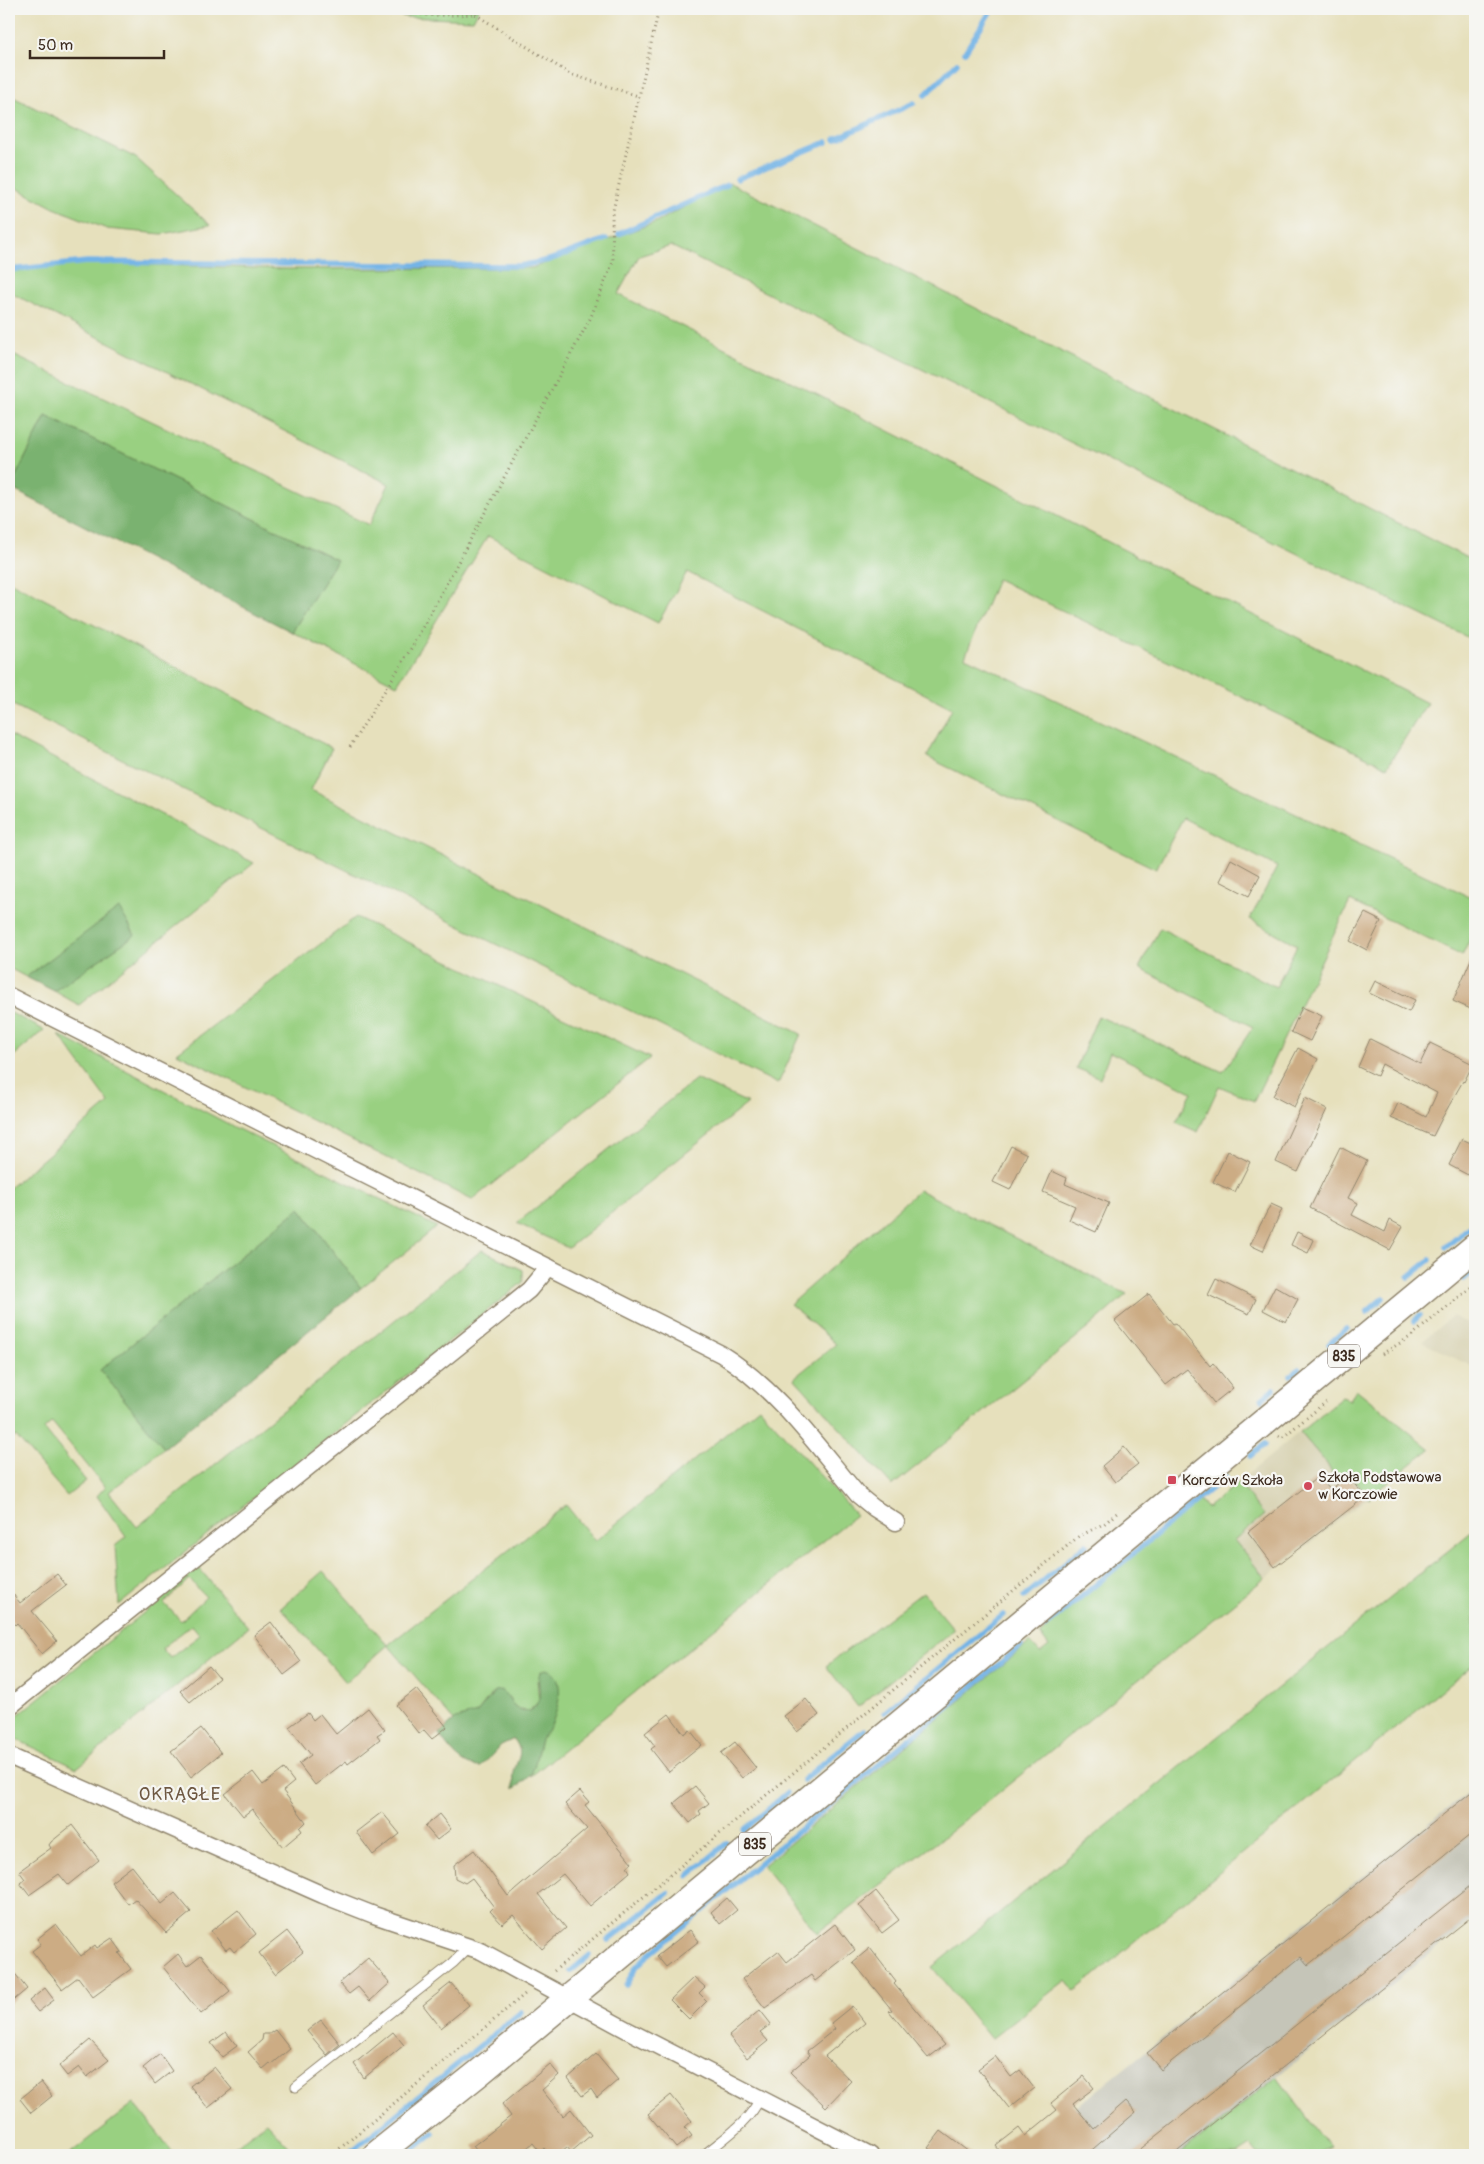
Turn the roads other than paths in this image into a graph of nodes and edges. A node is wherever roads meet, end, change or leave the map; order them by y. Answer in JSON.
{"nodes":[{"id":1,"x":9,"y":996,"type":"edge"},
{"id":2,"x":1475,"y":1247,"type":"edge"},
{"id":3,"x":548,"y":1267,"type":"junction"},
{"id":4,"x":896,"y":1522,"type":"dead end"},
{"id":5,"x":9,"y":1707,"type":"edge"},
{"id":6,"x":9,"y":1756,"type":"edge"},
{"id":7,"x":469,"y":1947,"type":"junction"},
{"id":8,"x":568,"y":1999,"type":"junction"},
{"id":9,"x":296,"y":2087,"type":"dead end"},
{"id":10,"x":760,"y":2098,"type":"junction"},
{"id":11,"x":376,"y":2155,"type":"edge"},
{"id":12,"x":704,"y":2155,"type":"edge"},
{"id":13,"x":870,"y":2155,"type":"edge"}],
"edges":[{"from":1,"to":3,"type":"street"},
{"from":2,"to":8,"type":"main road","number":"835"},
{"from":3,"to":4,"type":"street"},
{"from":3,"to":5,"type":"street"},
{"from":6,"to":7,"type":"street"},
{"from":7,"to":8,"type":"street"},
{"from":7,"to":9,"type":"lane"},
{"from":8,"to":10,"type":"street"},
{"from":8,"to":11,"type":"main road","number":"835"},
{"from":10,"to":12,"type":"lane"},
{"from":10,"to":13,"type":"street"}]}
